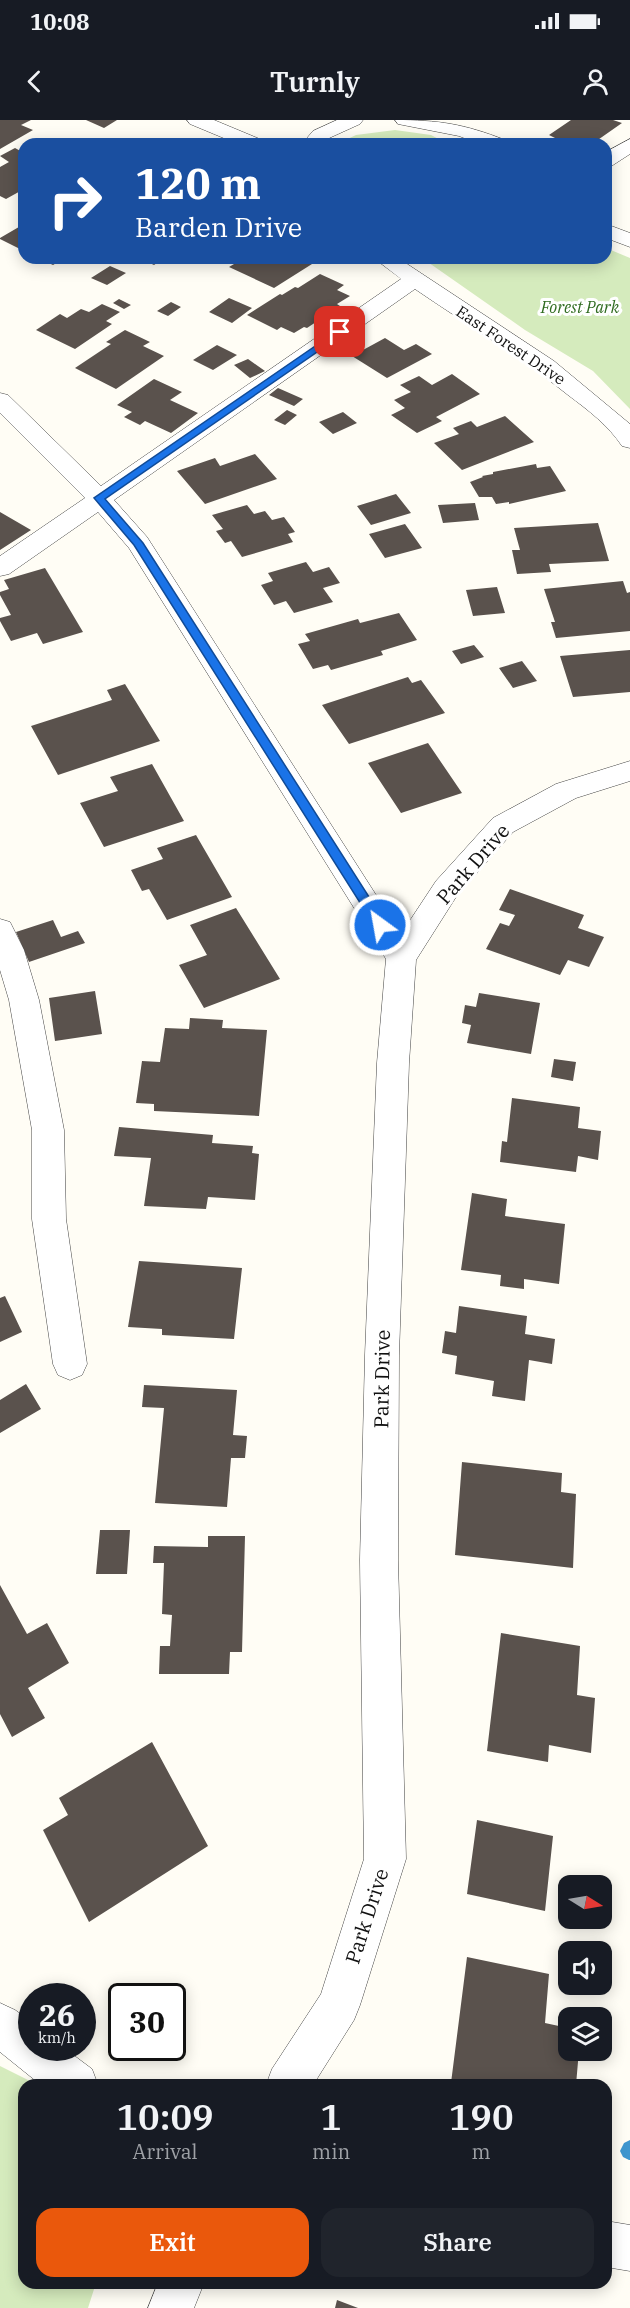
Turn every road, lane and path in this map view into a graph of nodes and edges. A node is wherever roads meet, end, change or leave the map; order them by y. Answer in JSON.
{"nodes":[{"id":1,"x":197,"y":120,"type":"edge"},
{"id":2,"x":352,"y":120,"type":"edge"},
{"id":3,"x":405,"y":120,"type":"edge"},
{"id":4,"x":488,"y":120,"type":"edge"},
{"id":5,"x":240,"y":138,"type":"edge"},
{"id":6,"x":317,"y":138,"type":"edge"},
{"id":7,"x":483,"y":138,"type":"edge"},
{"id":8,"x":497,"y":138,"type":"edge"},
{"id":9,"x":630,"y":145,"type":"edge"},
{"id":10,"x":612,"y":157,"type":"edge"},
{"id":11,"x":612,"y":233,"type":"edge"},
{"id":12,"x":630,"y":241,"type":"edge"},
{"id":13,"x":393,"y":264,"type":"edge"},
{"id":14,"x":416,"y":279,"type":"junction"},
{"id":15,"x":0,"y":400,"type":"edge"},
{"id":16,"x":630,"y":441,"type":"edge"},
{"id":17,"x":99,"y":498,"type":"junction"},
{"id":18,"x":0,"y":568,"type":"edge"},
{"id":19,"x":630,"y":771,"type":"edge"},
{"id":20,"x":0,"y":930,"type":"edge"},
{"id":21,"x":401,"y":958,"type":"junction"},
{"id":22,"x":70,"y":1364,"type":"dead end"},
{"id":23,"x":0,"y":2025,"type":"edge"},
{"id":24,"x":68,"y":2079,"type":"edge"},
{"id":25,"x":292,"y":2079,"type":"edge"},
{"id":26,"x":612,"y":2245,"type":"edge"},
{"id":27,"x":630,"y":2248,"type":"edge"},
{"id":28,"x":179,"y":2289,"type":"edge"},
{"id":29,"x":171,"y":2308,"type":"edge"}],
"edges":[{"from":1,"to":5,"type":"street"},
{"from":2,"to":6,"type":"street"},
{"from":3,"to":7,"type":"street"},
{"from":4,"to":8,"type":"street"},
{"from":9,"to":10,"type":"street"},
{"from":11,"to":12,"type":"street"},
{"from":13,"to":14,"type":"street","name":"East Forest Drive"},
{"from":14,"to":16,"type":"street","name":"East Forest Drive"},
{"from":14,"to":17,"type":"street"},
{"from":15,"to":17,"type":"street"},
{"from":17,"to":18,"type":"street"},
{"from":17,"to":21,"type":"street"},
{"from":19,"to":21,"type":"street","name":"Park Drive"},
{"from":20,"to":22,"type":"street"},
{"from":21,"to":25,"type":"street","name":"Park Drive"},
{"from":23,"to":24,"type":"street"},
{"from":26,"to":27,"type":"street"},
{"from":28,"to":29,"type":"street"}]}
